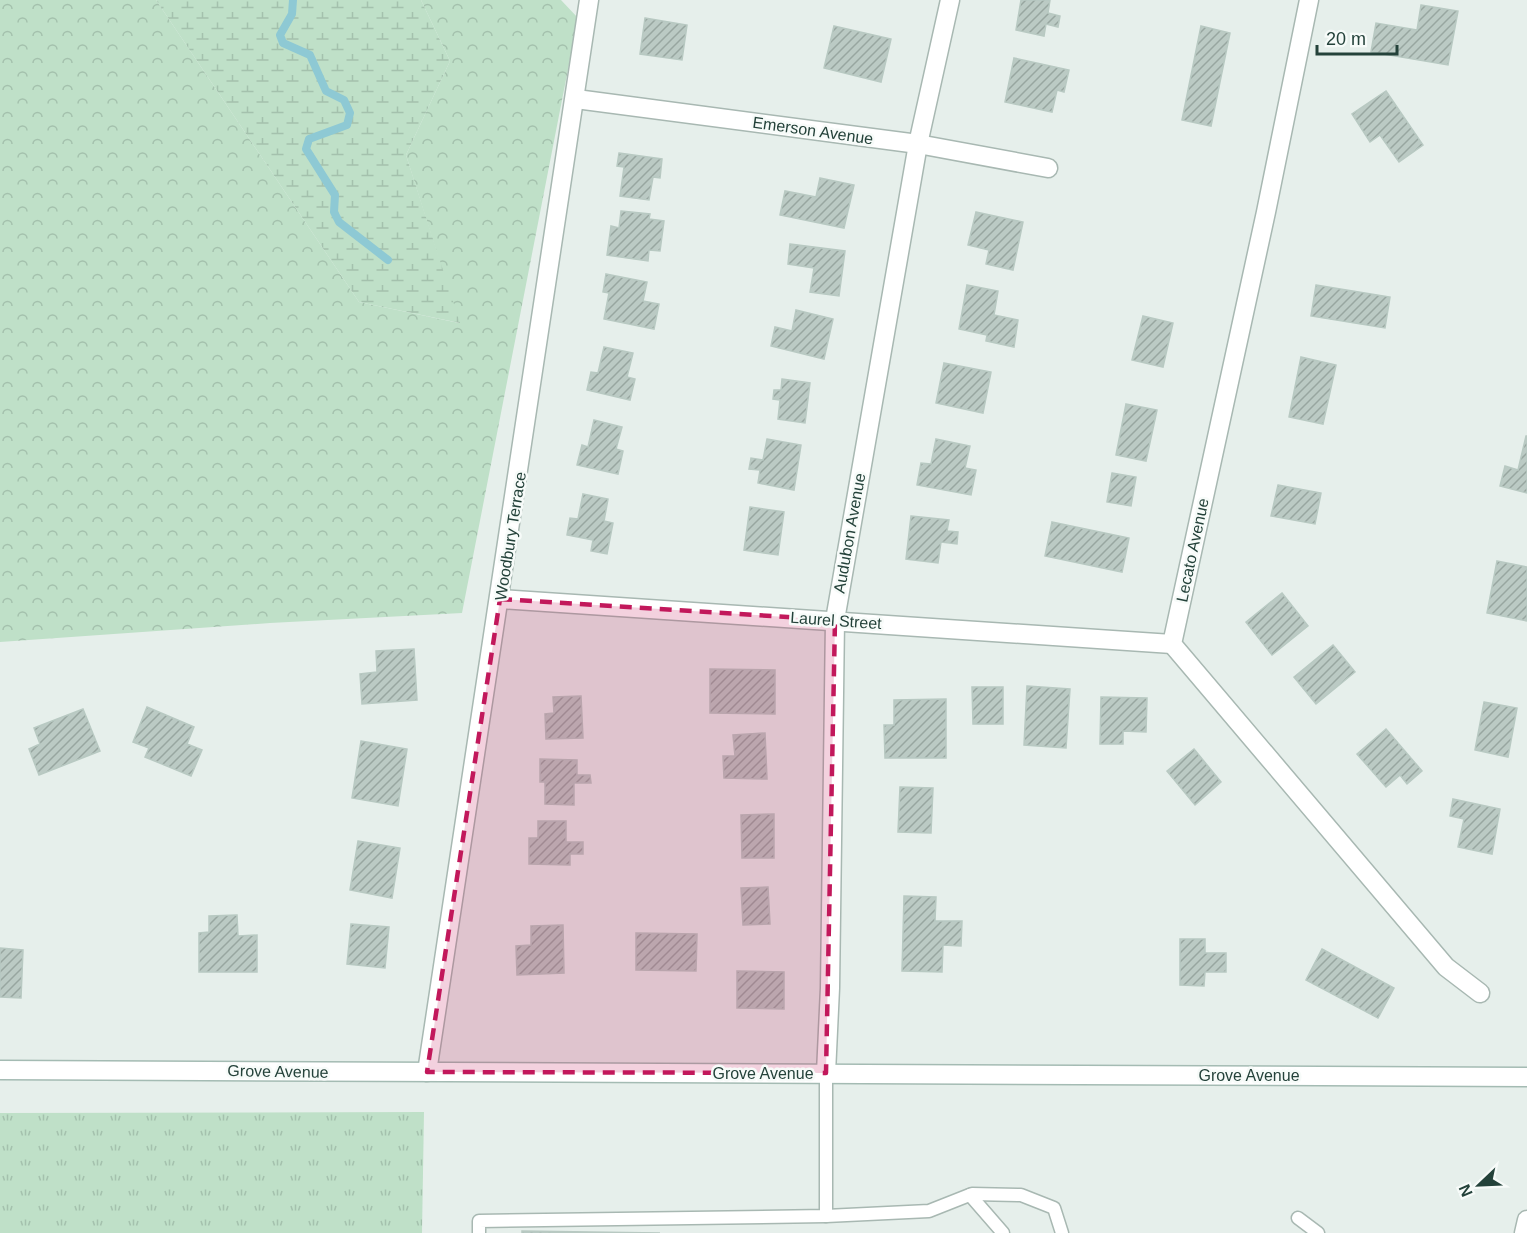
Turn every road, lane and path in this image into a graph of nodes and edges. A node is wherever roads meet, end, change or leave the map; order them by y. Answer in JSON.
{"nodes":[{"id":1,"x":589,"y":0,"type":"edge"},
{"id":2,"x":950,"y":0,"type":"edge"},
{"id":3,"x":1309,"y":0,"type":"edge"},
{"id":4,"x":576,"y":99,"type":"junction"},
{"id":5,"x":918,"y":144,"type":"junction"},
{"id":6,"x":1048,"y":168,"type":"dead end"},
{"id":7,"x":500,"y":599,"type":"junction"},
{"id":8,"x":835,"y":620,"type":"junction"},
{"id":9,"x":1172,"y":645,"type":"junction"},
{"id":10,"x":1480,"y":993,"type":"dead end"},
{"id":11,"x":0,"y":1070,"type":"edge"},
{"id":12,"x":427,"y":1072,"type":"junction"},
{"id":13,"x":826,"y":1073,"type":"junction"},
{"id":14,"x":1527,"y":1077,"type":"edge"},
{"id":15,"x":970,"y":1195,"type":"junction"},
{"id":16,"x":826,"y":1216,"type":"junction"},
{"id":17,"x":1298,"y":1218,"type":"dead end"},
{"id":18,"x":1527,"y":1220,"type":"edge"},
{"id":19,"x":479,"y":1233,"type":"edge"},
{"id":20,"x":1003,"y":1233,"type":"edge"},
{"id":21,"x":1062,"y":1233,"type":"edge"},
{"id":22,"x":1318,"y":1233,"type":"edge"},
{"id":23,"x":1524,"y":1233,"type":"edge"}],
"edges":[{"from":1,"to":4,"type":"street","name":"Woodbury Terrace"},
{"from":2,"to":5,"type":"street","name":"Audubon Avenue"},
{"from":3,"to":9,"type":"street","name":"Lecato Avenue"},
{"from":4,"to":5,"type":"street","name":"Emerson Avenue"},
{"from":4,"to":7,"type":"street","name":"Woodbury Terrace"},
{"from":5,"to":6,"type":"street","name":"Emerson Avenue"},
{"from":5,"to":8,"type":"street","name":"Audubon Avenue"},
{"from":7,"to":8,"type":"street","name":"Laurel Street"},
{"from":7,"to":12,"type":"street","name":"Woodbury Terrace"},
{"from":8,"to":9,"type":"street","name":"Laurel Street"},
{"from":8,"to":13,"type":"street","name":"Audubon Avenue"},
{"from":9,"to":10,"type":"street"},
{"from":11,"to":12,"type":"street","name":"Grove Avenue"},
{"from":12,"to":13,"type":"street","name":"Grove Avenue"},
{"from":13,"to":14,"type":"street","name":"Grove Avenue"},
{"from":13,"to":16,"type":"lane"},
{"from":15,"to":16,"type":"lane"},
{"from":15,"to":20,"type":"lane"},
{"from":15,"to":21,"type":"lane"},
{"from":16,"to":19,"type":"lane"},
{"from":17,"to":22,"type":"lane"},
{"from":18,"to":23,"type":"street"}]}
